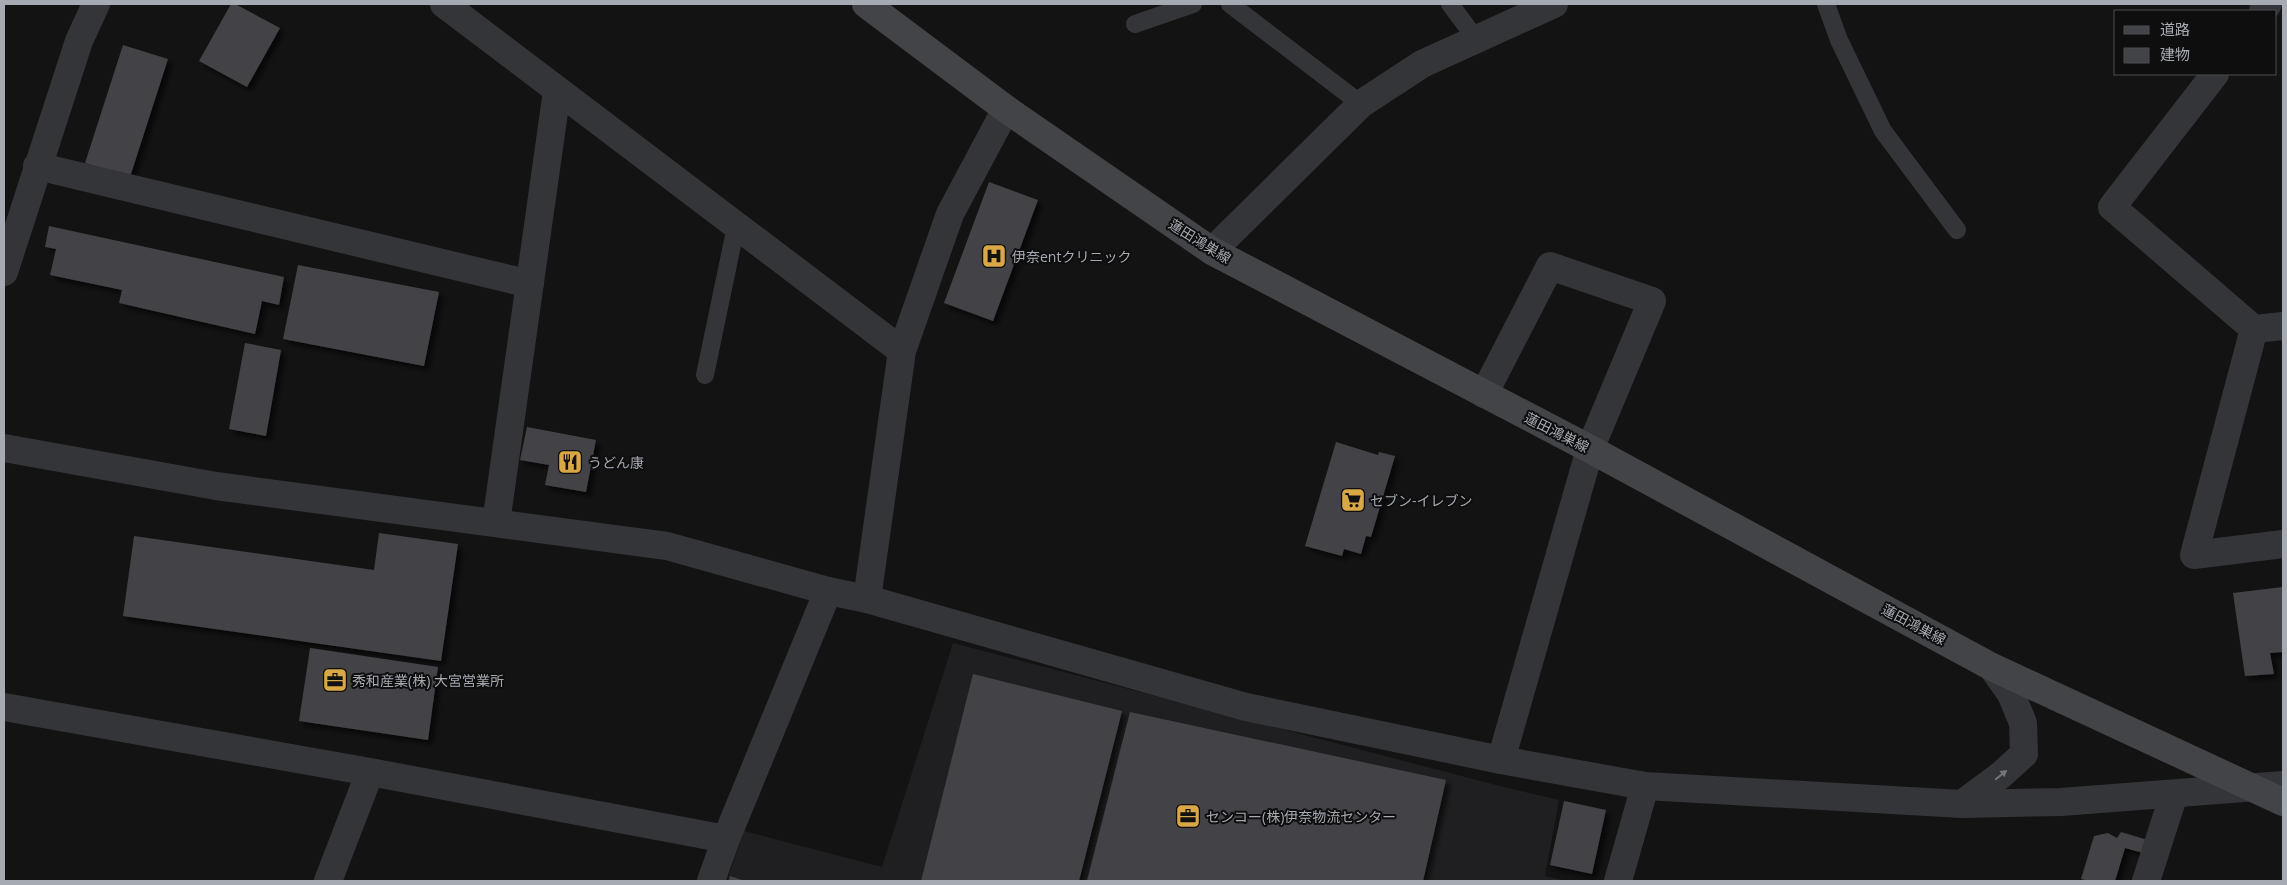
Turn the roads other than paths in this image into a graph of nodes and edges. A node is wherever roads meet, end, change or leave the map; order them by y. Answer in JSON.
{"nodes":[{"id":1,"x":96,"y":4,"type":"edge"},
{"id":2,"x":444,"y":4,"type":"edge"},
{"id":3,"x":866,"y":4,"type":"edge"},
{"id":4,"x":1193,"y":4,"type":"edge"},
{"id":5,"x":1230,"y":4,"type":"edge"},
{"id":6,"x":1450,"y":4,"type":"edge"},
{"id":7,"x":1554,"y":4,"type":"edge"},
{"id":8,"x":1826,"y":4,"type":"edge"},
{"id":9,"x":1135,"y":24,"type":"dead end"},
{"id":10,"x":1476,"y":39,"type":"junction"},
{"id":11,"x":2213,"y":75,"type":"edge"},
{"id":12,"x":557,"y":91,"type":"junction"},
{"id":13,"x":1361,"y":104,"type":"junction"},
{"id":14,"x":1006,"y":109,"type":"junction"},
{"id":15,"x":37,"y":166,"type":"junction"},
{"id":16,"x":736,"y":226,"type":"junction"},
{"id":17,"x":1957,"y":230,"type":"dead end"},
{"id":18,"x":1212,"y":251,"type":"junction"},
{"id":19,"x":4,"y":272,"type":"edge"},
{"id":20,"x":530,"y":284,"type":"junction"},
{"id":21,"x":2283,"y":326,"type":"edge"},
{"id":22,"x":2254,"y":330,"type":"junction"},
{"id":23,"x":902,"y":351,"type":"junction"},
{"id":24,"x":705,"y":375,"type":"dead end"},
{"id":25,"x":1484,"y":394,"type":"junction"},
{"id":26,"x":4,"y":448,"type":"edge"},
{"id":27,"x":1590,"y":450,"type":"junction"},
{"id":28,"x":496,"y":524,"type":"junction"},
{"id":29,"x":2283,"y":544,"type":"edge"},
{"id":30,"x":828,"y":591,"type":"junction"},
{"id":31,"x":867,"y":598,"type":"junction"},
{"id":32,"x":1992,"y":667,"type":"junction"},
{"id":33,"x":4,"y":707,"type":"edge"},
{"id":34,"x":1501,"y":760,"type":"junction"},
{"id":35,"x":370,"y":772,"type":"junction"},
{"id":36,"x":2283,"y":785,"type":"edge"},
{"id":37,"x":1645,"y":786,"type":"junction"},
{"id":38,"x":2256,"y":788,"type":"junction"},
{"id":39,"x":2174,"y":794,"type":"junction"},
{"id":40,"x":2283,"y":802,"type":"edge"},
{"id":41,"x":1962,"y":804,"type":"junction"},
{"id":42,"x":726,"y":839,"type":"junction"},
{"id":43,"x":328,"y":881,"type":"edge"},
{"id":44,"x":711,"y":881,"type":"edge"},
{"id":45,"x":1618,"y":881,"type":"edge"},
{"id":46,"x":2146,"y":881,"type":"edge"}],
"edges":[{"from":1,"to":15,"type":"street"},
{"from":2,"to":12,"type":"street"},
{"from":3,"to":14,"type":"main road","name":"蓮田鴻巣線"},
{"from":4,"to":9,"type":"lane"},
{"from":5,"to":13,"type":"lane"},
{"from":6,"to":10,"type":"lane"},
{"from":7,"to":10,"type":"street"},
{"from":8,"to":17,"type":"lane"},
{"from":10,"to":13,"type":"street"},
{"from":11,"to":22,"type":"street"},
{"from":12,"to":16,"type":"street"},
{"from":12,"to":20,"type":"street"},
{"from":13,"to":18,"type":"street"},
{"from":14,"to":18,"type":"main road","name":"蓮田鴻巣線"},
{"from":14,"to":23,"type":"street"},
{"from":15,"to":19,"type":"street"},
{"from":15,"to":20,"type":"street"},
{"from":16,"to":23,"type":"street"},
{"from":16,"to":24,"type":"lane"},
{"from":18,"to":25,"type":"main road","name":"蓮田鴻巣線"},
{"from":20,"to":28,"type":"street"},
{"from":21,"to":22,"type":"street"},
{"from":22,"to":29,"type":"street"},
{"from":23,"to":31,"type":"street"},
{"from":25,"to":27,"type":"main road","name":"蓮田鴻巣線"},
{"from":25,"to":27,"type":"street"},
{"from":26,"to":28,"type":"street"},
{"from":27,"to":32,"type":"main road","name":"蓮田鴻巣線"},
{"from":27,"to":34,"type":"street"},
{"from":28,"to":30,"type":"street"},
{"from":30,"to":31,"type":"street"},
{"from":30,"to":42,"type":"street"},
{"from":31,"to":34,"type":"street"},
{"from":32,"to":38,"type":"main road","name":"蓮田鴻巣線"},
{"from":41,"to":32,"type":"street","one_way":true},
{"from":33,"to":35,"type":"street"},
{"from":34,"to":37,"type":"street"},
{"from":35,"to":42,"type":"street"},
{"from":35,"to":43,"type":"street"},
{"from":36,"to":38,"type":"street"},
{"from":37,"to":41,"type":"street"},
{"from":37,"to":45,"type":"street"},
{"from":38,"to":39,"type":"street"},
{"from":38,"to":40,"type":"main road","name":"蓮田鴻巣線"},
{"from":39,"to":41,"type":"street"},
{"from":39,"to":46,"type":"street"},
{"from":42,"to":44,"type":"street"}]}
